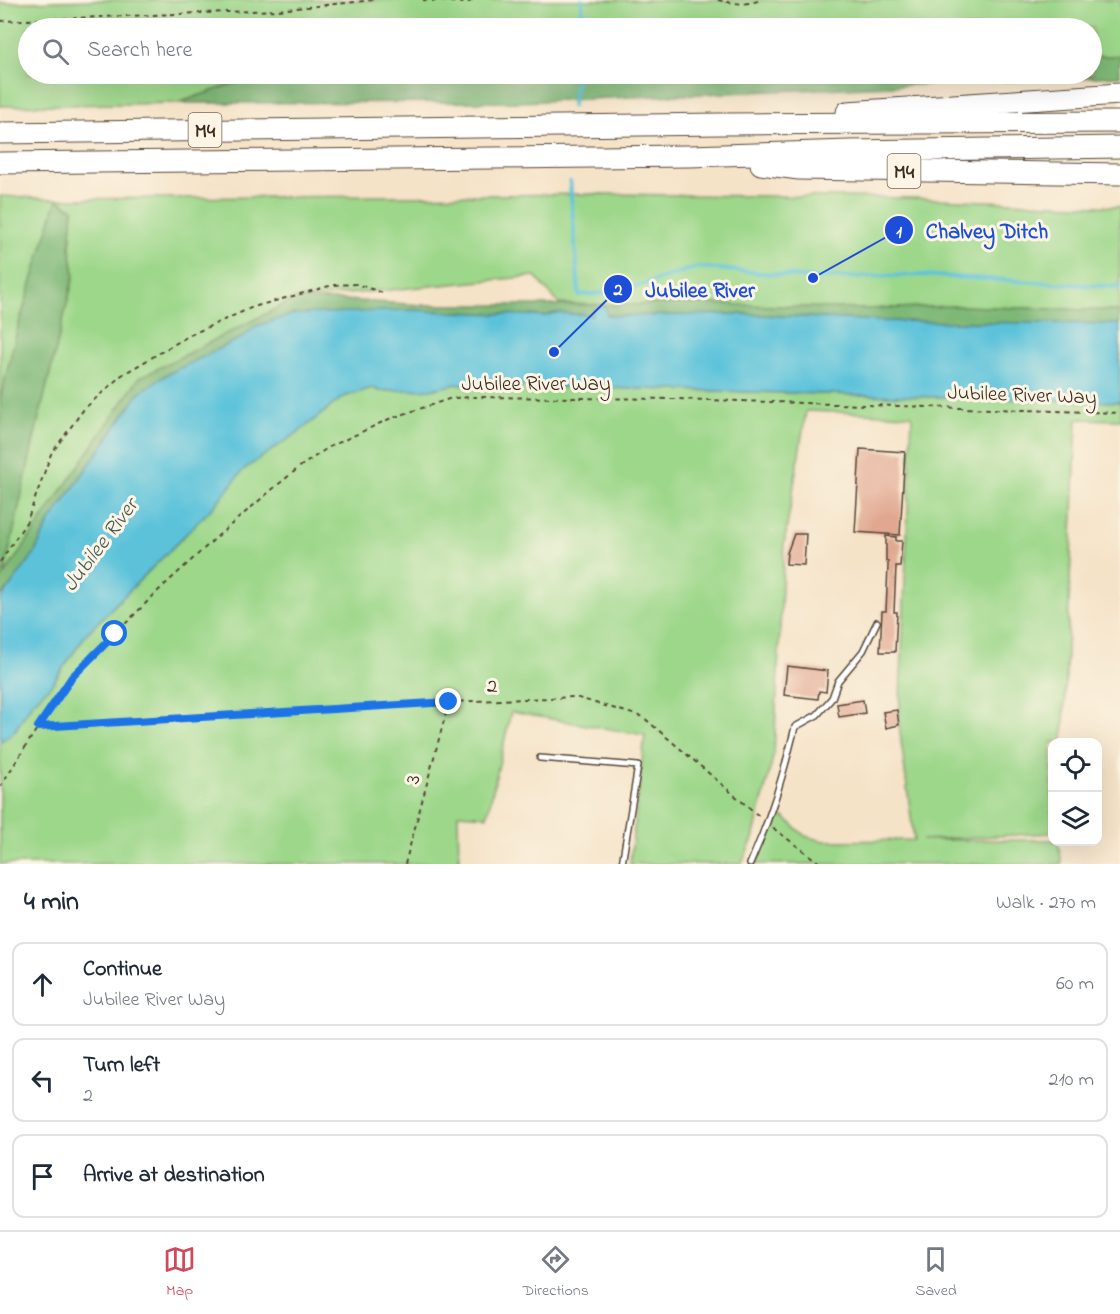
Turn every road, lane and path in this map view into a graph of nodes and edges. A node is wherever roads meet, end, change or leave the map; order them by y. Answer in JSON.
{"nodes":[{"id":1,"x":374,"y":0,"type":"edge"},
{"id":2,"x":423,"y":0,"type":"edge"},
{"id":3,"x":475,"y":0,"type":"edge"},
{"id":4,"x":718,"y":0,"type":"edge"},
{"id":5,"x":759,"y":0,"type":"edge"},
{"id":6,"x":76,"y":18,"type":"edge"},
{"id":7,"x":18,"y":20,"type":"edge"},
{"id":8,"x":0,"y":21,"type":"edge"},
{"id":9,"x":1120,"y":94,"type":"edge"},
{"id":10,"x":1120,"y":122,"type":"edge"},
{"id":11,"x":721,"y":124,"type":"junction"},
{"id":12,"x":0,"y":133,"type":"edge"},
{"id":13,"x":1120,"y":147,"type":"edge"},
{"id":14,"x":689,"y":156,"type":"junction"},
{"id":15,"x":0,"y":163,"type":"edge"},
{"id":16,"x":1120,"y":174,"type":"edge"},
{"id":17,"x":383,"y":292,"type":"dead end"},
{"id":18,"x":1120,"y":413,"type":"edge"},
{"id":19,"x":0,"y":562,"type":"edge"},
{"id":20,"x":877,"y":622,"type":"dead end"},
{"id":21,"x":449,"y":702,"type":"junction"},
{"id":22,"x":38,"y":727,"type":"junction"},
{"id":23,"x":540,"y":758,"type":"dead end"},
{"id":24,"x":0,"y":787,"type":"edge"},
{"id":25,"x":768,"y":824,"type":"junction"},
{"id":26,"x":405,"y":864,"type":"edge"},
{"id":27,"x":622,"y":864,"type":"edge"},
{"id":28,"x":750,"y":864,"type":"edge"},
{"id":29,"x":821,"y":864,"type":"edge"}],
"edges":[{"from":1,"to":6,"type":"path"},
{"from":2,"to":3,"type":"path"},
{"from":4,"to":5,"type":"path"},
{"from":7,"to":8,"type":"path"},
{"from":9,"to":11,"type":"highway","number":"M4"},
{"from":10,"to":11,"type":"highway","number":"M4"},
{"from":11,"to":12,"type":"highway","number":"M4"},
{"from":13,"to":14,"type":"highway","number":"M4"},
{"from":14,"to":15,"type":"highway","number":"M4"},
{"from":14,"to":16,"type":"highway","number":"M4"},
{"from":17,"to":19,"type":"path"},
{"from":18,"to":22,"type":"path","name":"Jubilee River Way"},
{"from":20,"to":25,"type":"lane"},
{"from":21,"to":22,"type":"path","name":"2"},
{"from":21,"to":25,"type":"path","name":"2"},
{"from":21,"to":26,"type":"path","name":"3"},
{"from":22,"to":24,"type":"path","name":"Jubilee River Way"},
{"from":23,"to":27,"type":"lane"},
{"from":25,"to":28,"type":"lane"},
{"from":25,"to":29,"type":"path","name":"2"}]}
